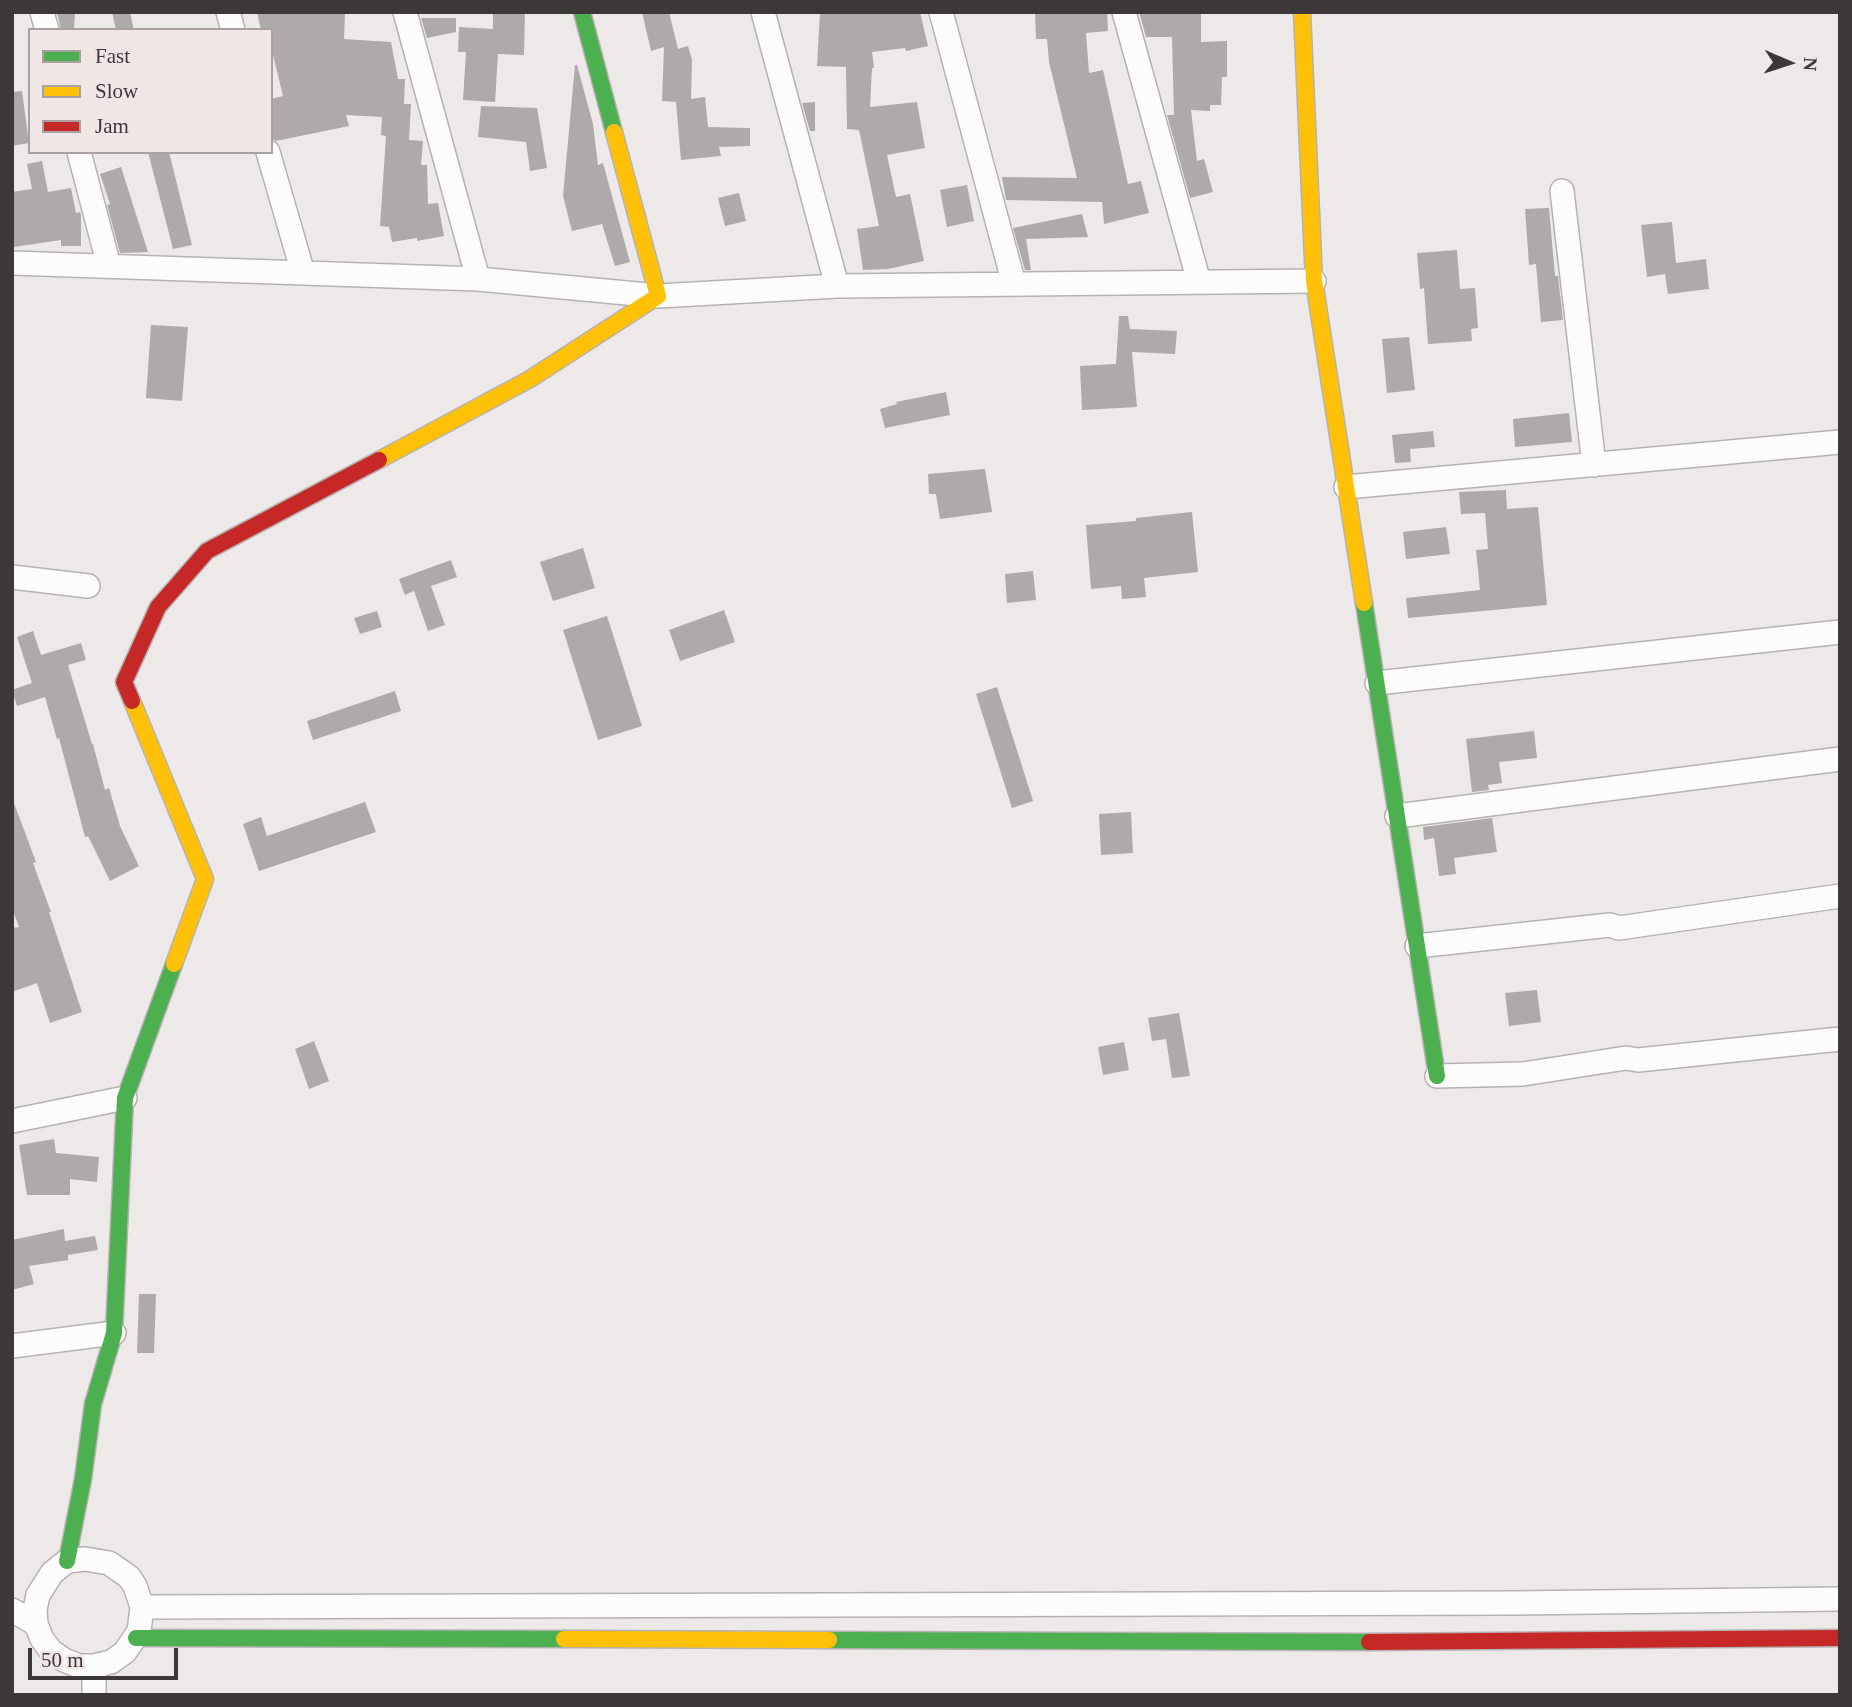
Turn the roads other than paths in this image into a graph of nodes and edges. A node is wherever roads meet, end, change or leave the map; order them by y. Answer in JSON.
{"nodes":[{"id":1,"x":405,"y":12,"type":"edge"},
{"id":2,"x":582,"y":12,"type":"edge"},
{"id":3,"x":763,"y":12,"type":"edge"},
{"id":4,"x":942,"y":12,"type":"edge"},
{"id":5,"x":1124,"y":12,"type":"edge"},
{"id":6,"x":1302,"y":12,"type":"edge"},
{"id":7,"x":80,"y":154,"type":"edge"},
{"id":8,"x":269,"y":154,"type":"edge"},
{"id":9,"x":1562,"y":191,"type":"dead end"},
{"id":10,"x":12,"y":263,"type":"edge"},
{"id":11,"x":110,"y":266,"type":"junction"},
{"id":12,"x":303,"y":273,"type":"junction"},
{"id":13,"x":478,"y":279,"type":"junction"},
{"id":14,"x":1314,"y":281,"type":"junction"},
{"id":15,"x":1199,"y":282,"type":"junction"},
{"id":16,"x":1014,"y":284,"type":"junction"},
{"id":17,"x":837,"y":286,"type":"junction"},
{"id":18,"x":658,"y":296,"type":"junction"},
{"id":19,"x":1840,"y":442,"type":"edge"},
{"id":20,"x":1594,"y":466,"type":"junction"},
{"id":21,"x":1346,"y":487,"type":"junction"},
{"id":22,"x":12,"y":577,"type":"edge"},
{"id":23,"x":88,"y":586,"type":"dead end"},
{"id":24,"x":1840,"y":632,"type":"edge"},
{"id":25,"x":1377,"y":682,"type":"junction"},
{"id":26,"x":1840,"y":759,"type":"edge"},
{"id":27,"x":1397,"y":816,"type":"junction"},
{"id":28,"x":1840,"y":896,"type":"edge"},
{"id":29,"x":1417,"y":946,"type":"junction"},
{"id":30,"x":1840,"y":1039,"type":"edge"},
{"id":31,"x":1437,"y":1076,"type":"joint"},
{"id":32,"x":125,"y":1098,"type":"junction"},
{"id":33,"x":12,"y":1121,"type":"edge"},
{"id":34,"x":114,"y":1332,"type":"junction"},
{"id":35,"x":12,"y":1346,"type":"edge"},
{"id":36,"x":67,"y":1561,"type":"junction"},
{"id":37,"x":1840,"y":1599,"type":"edge"},
{"id":38,"x":142,"y":1606,"type":"junction"},
{"id":39,"x":12,"y":1610,"type":"edge"},
{"id":40,"x":36,"y":1624,"type":"junction"},
{"id":41,"x":1840,"y":1638,"type":"edge"},
{"id":42,"x":136,"y":1639,"type":"junction"},
{"id":43,"x":94,"y":1666,"type":"junction"},
{"id":44,"x":94,"y":1695,"type":"edge"}],
"edges":[{"from":1,"to":13,"type":"street"},
{"from":2,"to":18,"type":"street"},
{"from":3,"to":17,"type":"street"},
{"from":4,"to":16,"type":"street"},
{"from":5,"to":15,"type":"street"},
{"from":6,"to":14,"type":"street"},
{"from":7,"to":11,"type":"street"},
{"from":8,"to":12,"type":"street"},
{"from":9,"to":20,"type":"street"},
{"from":10,"to":11,"type":"street"},
{"from":11,"to":12,"type":"street"},
{"from":12,"to":13,"type":"street"},
{"from":13,"to":18,"type":"street"},
{"from":14,"to":15,"type":"street"},
{"from":14,"to":21,"type":"street"},
{"from":15,"to":16,"type":"street"},
{"from":16,"to":17,"type":"street"},
{"from":17,"to":18,"type":"street"},
{"from":18,"to":32,"type":"street"},
{"from":19,"to":20,"type":"street"},
{"from":20,"to":21,"type":"street"},
{"from":21,"to":25,"type":"street"},
{"from":22,"to":23,"type":"street"},
{"from":24,"to":25,"type":"street"},
{"from":25,"to":27,"type":"street"},
{"from":26,"to":27,"type":"street"},
{"from":27,"to":29,"type":"street"},
{"from":28,"to":29,"type":"street"},
{"from":29,"to":31,"type":"street"},
{"from":30,"to":31,"type":"street"},
{"from":32,"to":33,"type":"street"},
{"from":32,"to":34,"type":"street"},
{"from":34,"to":35,"type":"street"},
{"from":34,"to":36,"type":"street"},
{"from":36,"to":38,"type":"street"},
{"from":36,"to":40,"type":"street"},
{"from":37,"to":38,"type":"street"},
{"from":38,"to":42,"type":"street"},
{"from":39,"to":40,"type":"street"},
{"from":40,"to":43,"type":"street"},
{"from":41,"to":42,"type":"street"},
{"from":42,"to":43,"type":"street"},
{"from":43,"to":44,"type":"street"}]}
